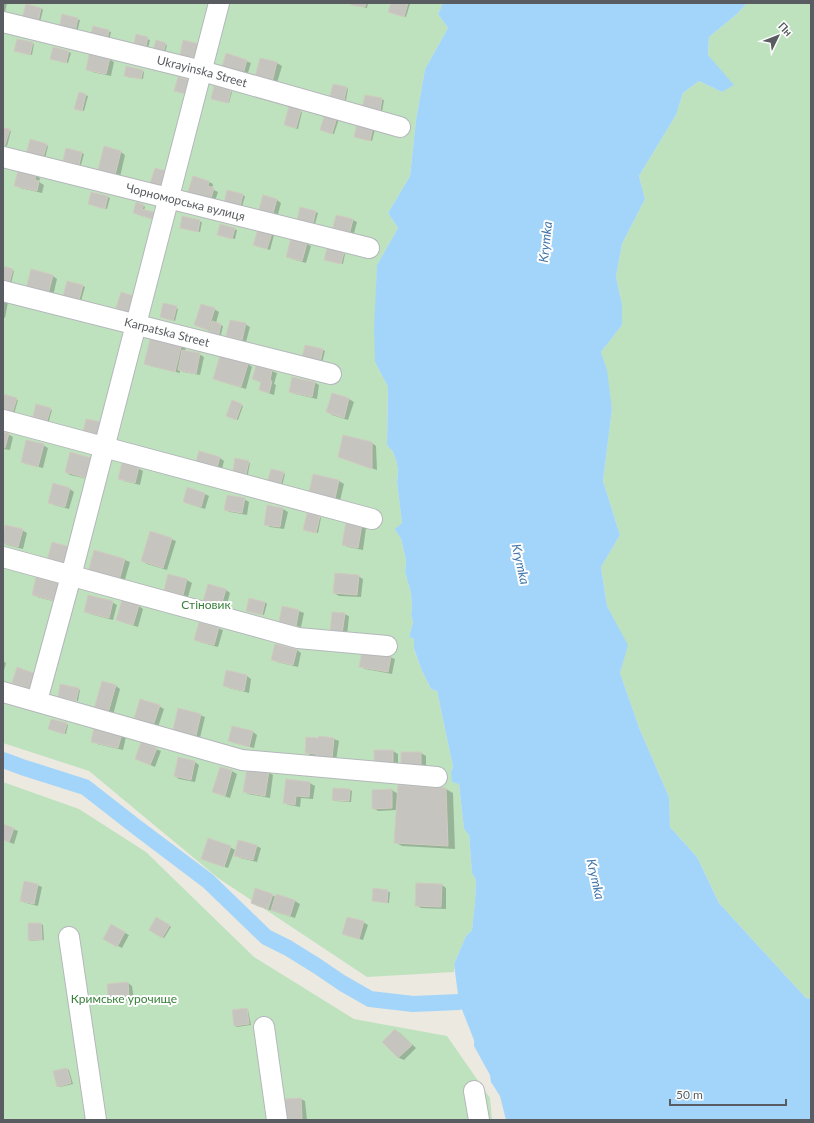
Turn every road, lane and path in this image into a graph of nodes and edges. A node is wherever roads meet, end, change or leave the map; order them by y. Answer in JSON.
{"nodes":[{"id":1,"x":219,"y":3,"type":"edge"},
{"id":2,"x":3,"y":22,"type":"edge"},
{"id":3,"x":202,"y":71,"type":"junction"},
{"id":4,"x":400,"y":127,"type":"dead end"},
{"id":5,"x":3,"y":157,"type":"edge"},
{"id":6,"x":169,"y":198,"type":"junction"},
{"id":7,"x":369,"y":248,"type":"dead end"},
{"id":8,"x":3,"y":290,"type":"edge"},
{"id":9,"x":137,"y":324,"type":"junction"},
{"id":10,"x":331,"y":374,"type":"dead end"},
{"id":11,"x":3,"y":420,"type":"edge"},
{"id":12,"x":104,"y":446,"type":"junction"},
{"id":13,"x":372,"y":519,"type":"dead end"},
{"id":14,"x":3,"y":557,"type":"edge"},
{"id":15,"x":71,"y":576,"type":"junction"},
{"id":16,"x":387,"y":646,"type":"dead end"},
{"id":17,"x":3,"y":692,"type":"edge"},
{"id":18,"x":37,"y":701,"type":"junction"},
{"id":19,"x":437,"y":777,"type":"dead end"},
{"id":20,"x":69,"y":937,"type":"dead end"},
{"id":21,"x":264,"y":1028,"type":"dead end"},
{"id":22,"x":474,"y":1091,"type":"dead end"},
{"id":23,"x":96,"y":1120,"type":"edge"},
{"id":24,"x":277,"y":1120,"type":"edge"},
{"id":25,"x":479,"y":1120,"type":"edge"}],
"edges":[{"from":1,"to":3,"type":"lane"},
{"from":2,"to":3,"type":"lane","name":"Ukrayinska Street"},
{"from":3,"to":4,"type":"lane","name":"Ukrayinska Street"},
{"from":3,"to":6,"type":"lane"},
{"from":5,"to":6,"type":"lane","name":"Чорноморська вулиця"},
{"from":6,"to":7,"type":"lane","name":"Чорноморська вулиця"},
{"from":6,"to":9,"type":"lane"},
{"from":8,"to":9,"type":"lane","name":"Karpatska Street"},
{"from":9,"to":10,"type":"lane","name":"Karpatska Street"},
{"from":9,"to":12,"type":"lane"},
{"from":11,"to":12,"type":"lane"},
{"from":12,"to":13,"type":"lane"},
{"from":12,"to":15,"type":"lane"},
{"from":14,"to":15,"type":"lane"},
{"from":15,"to":16,"type":"lane"},
{"from":15,"to":18,"type":"lane"},
{"from":17,"to":18,"type":"lane"},
{"from":18,"to":19,"type":"lane"},
{"from":20,"to":23,"type":"lane"},
{"from":21,"to":24,"type":"lane"},
{"from":22,"to":25,"type":"lane"}]}
